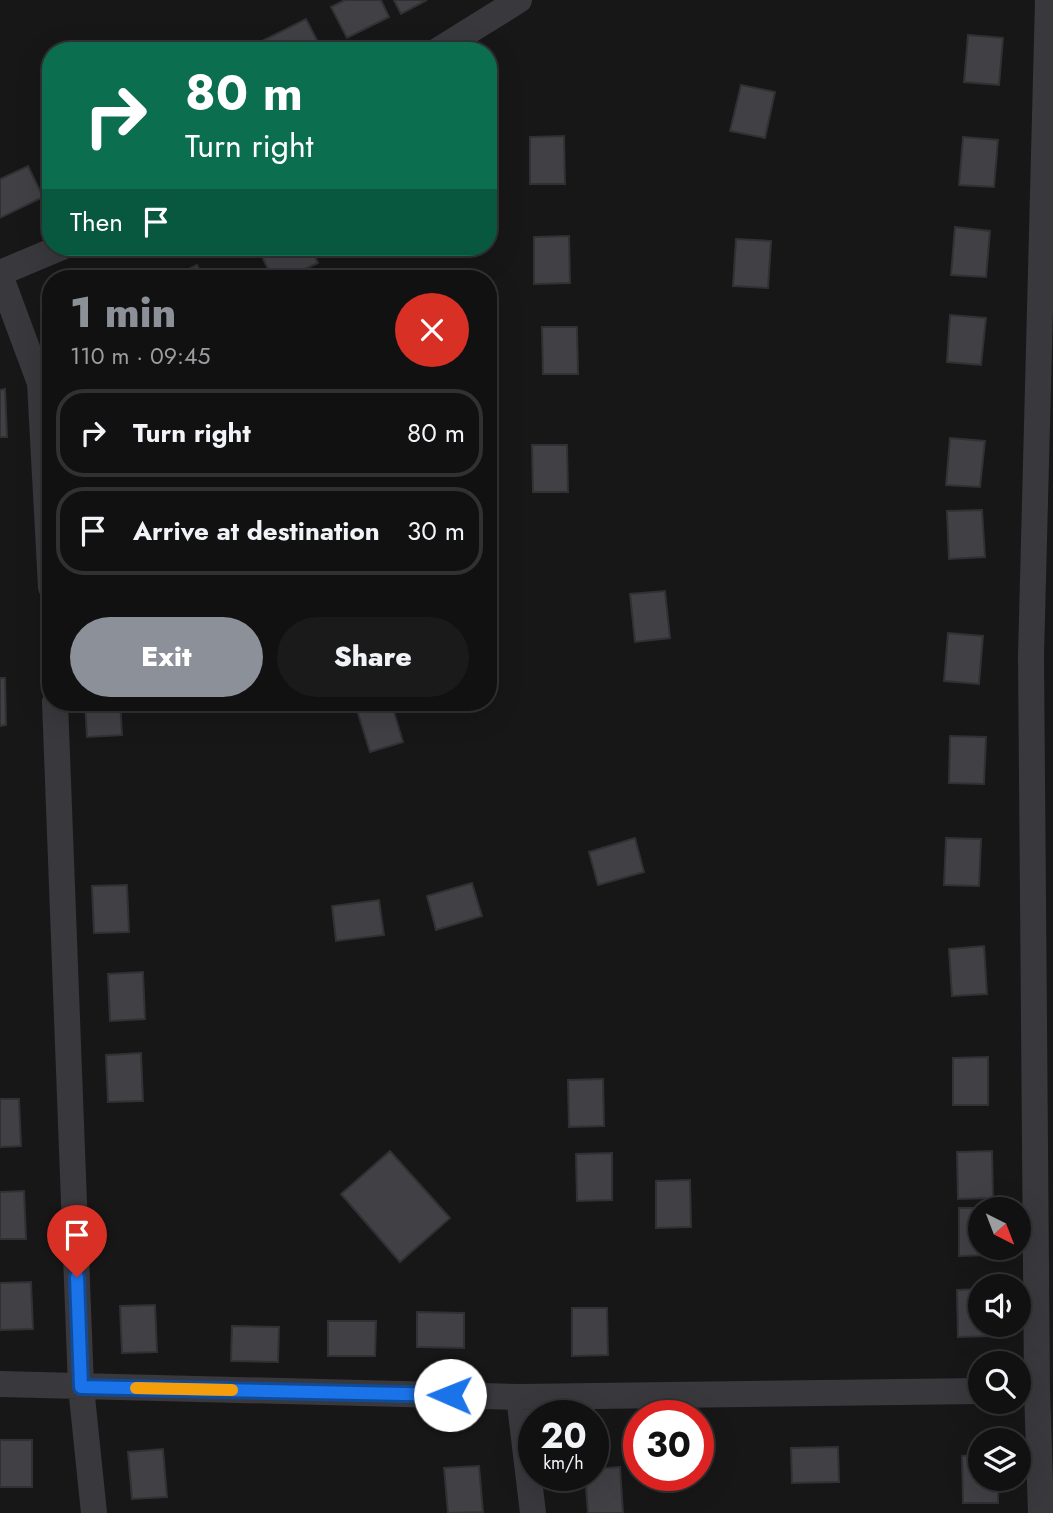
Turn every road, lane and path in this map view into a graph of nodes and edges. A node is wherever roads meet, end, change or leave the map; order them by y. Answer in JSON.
{"nodes":[{"id":1,"x":519,"y":0,"type":"edge"},
{"id":2,"x":1048,"y":0,"type":"edge"},
{"id":3,"x":451,"y":42,"type":"edge"},
{"id":4,"x":42,"y":256,"type":"edge"},
{"id":5,"x":0,"y":274,"type":"edge"},
{"id":6,"x":42,"y":420,"type":"edge"},
{"id":7,"x":55,"y":711,"type":"edge"},
{"id":8,"x":0,"y":1384,"type":"edge"},
{"id":9,"x":81,"y":1387,"type":"junction"},
{"id":10,"x":1036,"y":1390,"type":"edge"},
{"id":11,"x":968,"y":1391,"type":"edge"},
{"id":12,"x":519,"y":1397,"type":"junction"},
{"id":13,"x":94,"y":1513,"type":"edge"},
{"id":14,"x":533,"y":1513,"type":"edge"},
{"id":15,"x":1041,"y":1513,"type":"edge"}],
"edges":[{"from":1,"to":3,"type":"street"},
{"from":2,"to":10,"type":"street"},
{"from":4,"to":5,"type":"street"},
{"from":5,"to":6,"type":"street"},
{"from":7,"to":9,"type":"street"},
{"from":8,"to":9,"type":"street"},
{"from":9,"to":12,"type":"street"},
{"from":9,"to":13,"type":"street"},
{"from":10,"to":15,"type":"street"},
{"from":11,"to":12,"type":"street"},
{"from":12,"to":14,"type":"street"}]}
